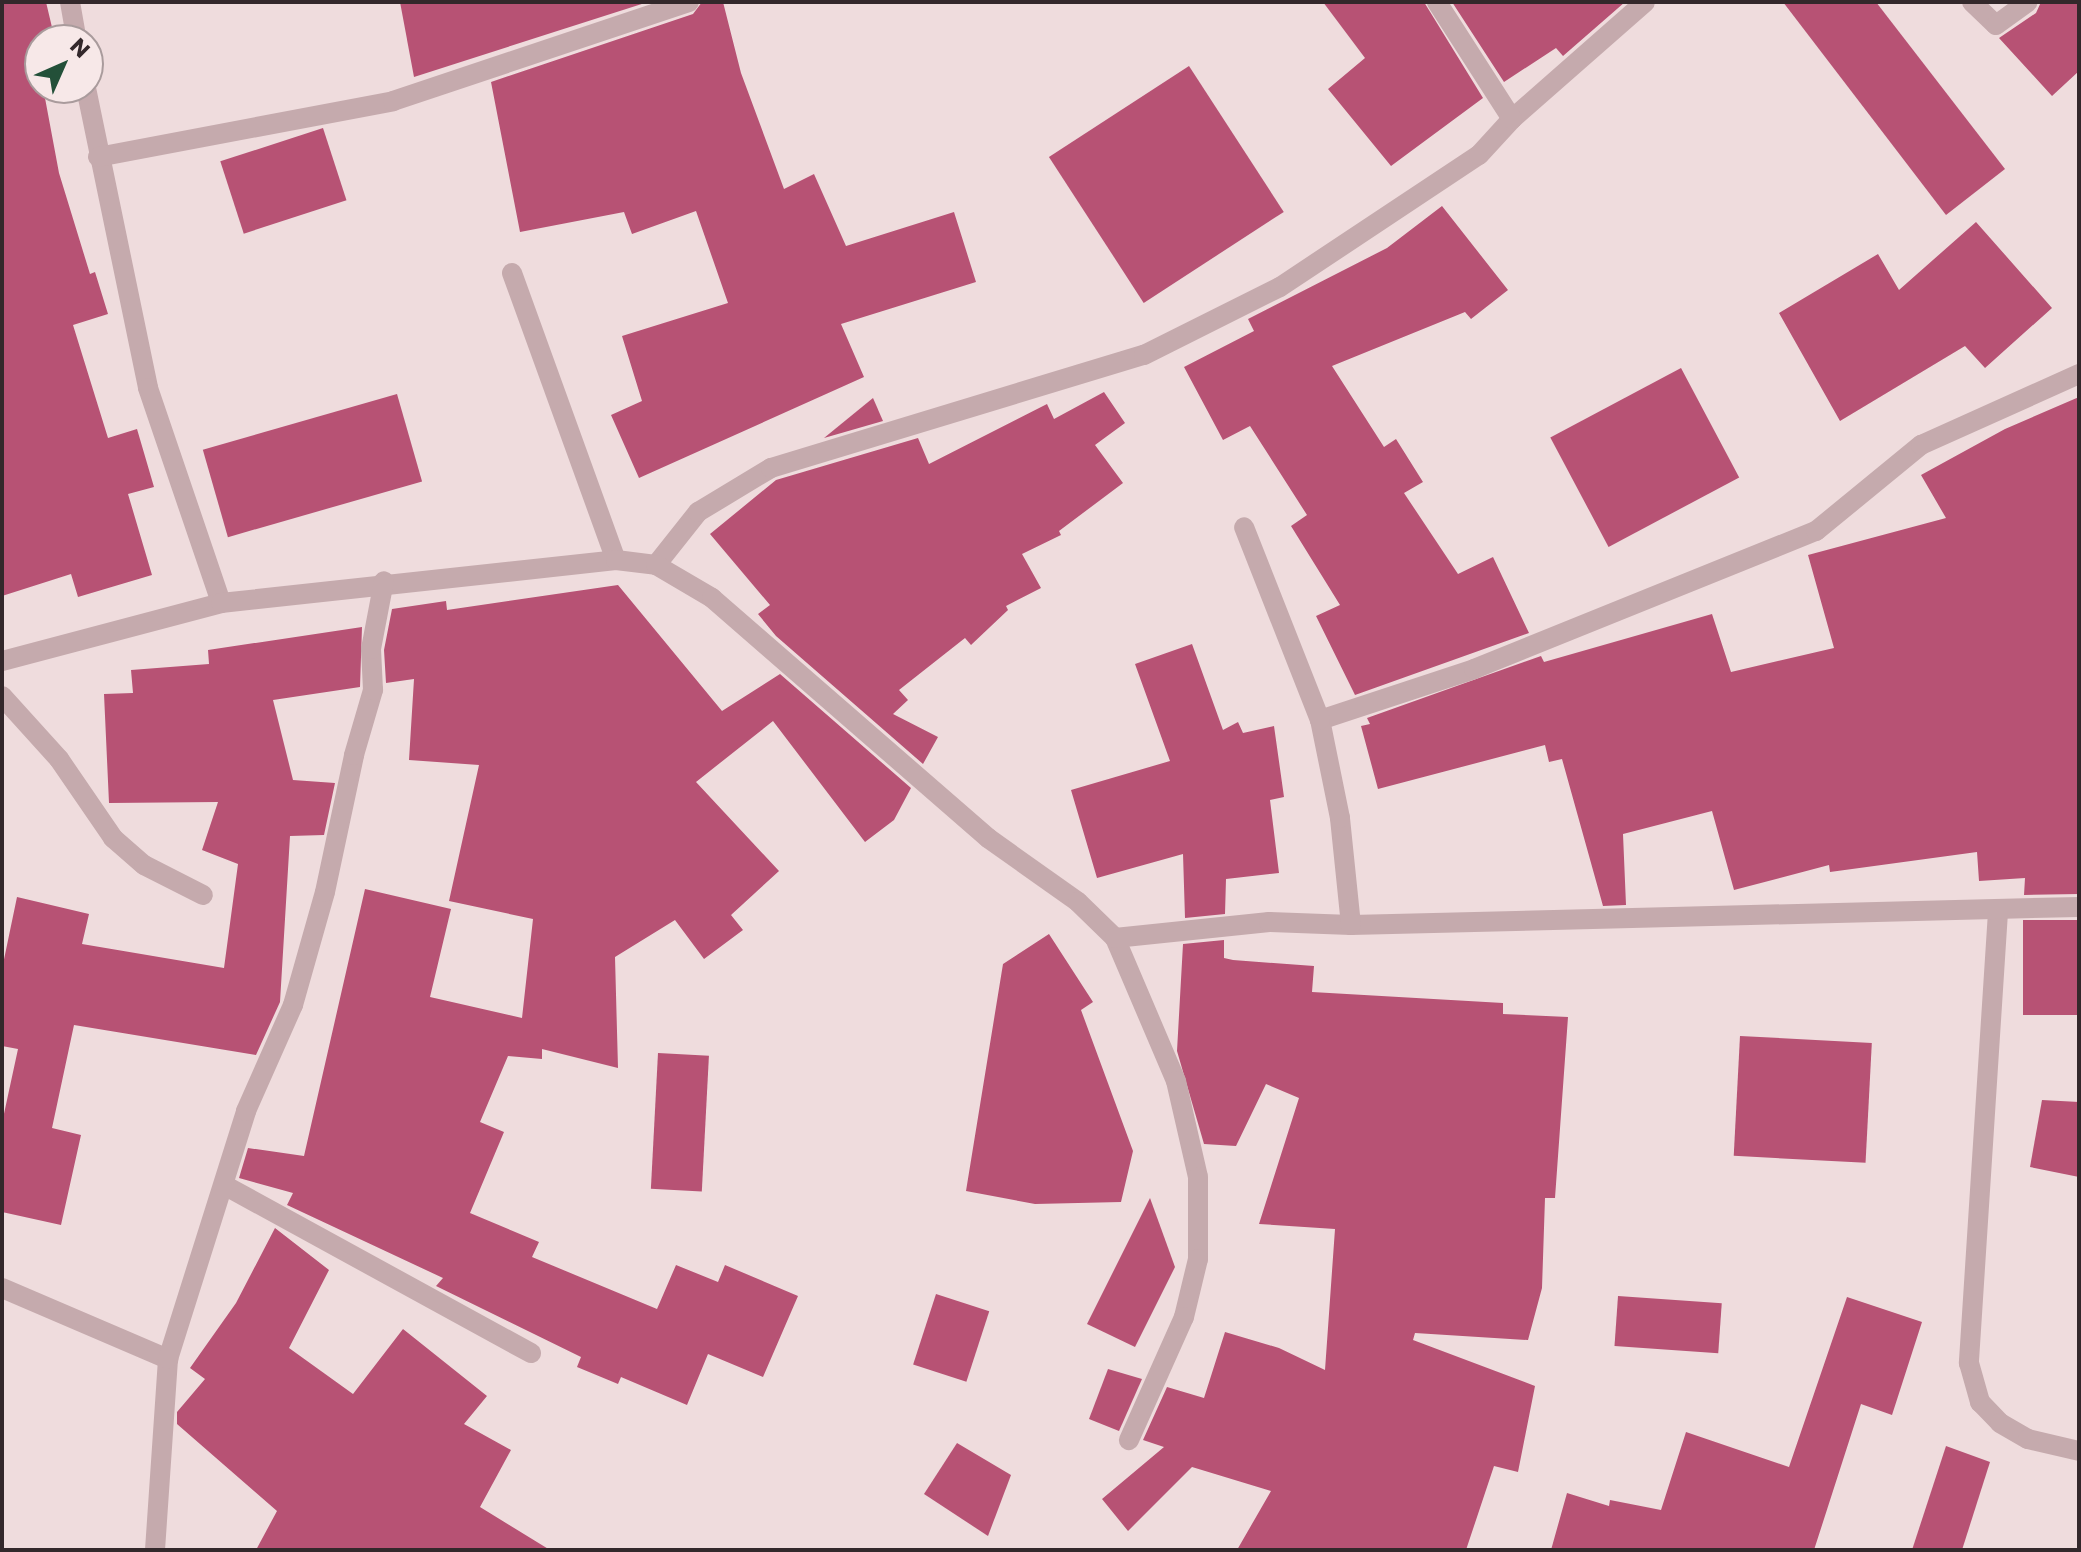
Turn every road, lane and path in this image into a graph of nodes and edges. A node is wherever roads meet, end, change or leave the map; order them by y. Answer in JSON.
{"nodes":[{"id":1,"x":70,"y":2,"type":"edge"},
{"id":2,"x":689,"y":2,"type":"edge"},
{"id":3,"x":1437,"y":2,"type":"edge"},
{"id":4,"x":1645,"y":2,"type":"edge"},
{"id":5,"x":1972,"y":2,"type":"edge"},
{"id":6,"x":2028,"y":2,"type":"edge"},
{"id":7,"x":74,"y":24,"type":"edge"},
{"id":8,"x":89,"y":104,"type":"edge"},
{"id":9,"x":1512,"y":119,"type":"junction"},
{"id":10,"x":98,"y":157,"type":"junction"},
{"id":11,"x":512,"y":273,"type":"dead end"},
{"id":12,"x":2079,"y":374,"type":"edge"},
{"id":13,"x":1244,"y":527,"type":"dead end"},
{"id":14,"x":616,"y":560,"type":"junction"},
{"id":15,"x":656,"y":565,"type":"junction"},
{"id":16,"x":384,"y":581,"type":"junction"},
{"id":17,"x":221,"y":603,"type":"junction"},
{"id":18,"x":2,"y":661,"type":"edge"},
{"id":19,"x":2,"y":696,"type":"edge"},
{"id":20,"x":1320,"y":720,"type":"junction"},
{"id":21,"x":203,"y":895,"type":"dead end"},
{"id":22,"x":2079,"y":907,"type":"edge"},
{"id":23,"x":1998,"y":912,"type":"junction"},
{"id":24,"x":1351,"y":925,"type":"junction"},
{"id":25,"x":1115,"y":938,"type":"junction"},
{"id":26,"x":224,"y":1185,"type":"junction"},
{"id":27,"x":2,"y":1288,"type":"edge"},
{"id":28,"x":531,"y":1353,"type":"dead end"},
{"id":29,"x":168,"y":1359,"type":"junction"},
{"id":30,"x":1129,"y":1440,"type":"dead end"},
{"id":31,"x":2079,"y":1451,"type":"edge"},
{"id":32,"x":155,"y":1550,"type":"edge"}],
"edges":[{"from":1,"to":7,"type":"street"},
{"from":2,"to":10,"type":"street"},
{"from":3,"to":9,"type":"street"},
{"from":4,"to":9,"type":"street"},
{"from":5,"to":6,"type":"street"},
{"from":8,"to":10,"type":"street"},
{"from":9,"to":15,"type":"street"},
{"from":10,"to":17,"type":"street"},
{"from":11,"to":14,"type":"street"},
{"from":12,"to":20,"type":"street"},
{"from":13,"to":20,"type":"street"},
{"from":14,"to":15,"type":"street"},
{"from":14,"to":16,"type":"street"},
{"from":15,"to":25,"type":"street"},
{"from":16,"to":17,"type":"street"},
{"from":16,"to":26,"type":"street"},
{"from":17,"to":18,"type":"street"},
{"from":19,"to":21,"type":"street"},
{"from":20,"to":24,"type":"street"},
{"from":22,"to":23,"type":"street"},
{"from":23,"to":24,"type":"street"},
{"from":23,"to":31,"type":"street"},
{"from":24,"to":25,"type":"street"},
{"from":25,"to":30,"type":"street"},
{"from":26,"to":28,"type":"street"},
{"from":26,"to":29,"type":"street"},
{"from":27,"to":29,"type":"street"},
{"from":29,"to":32,"type":"street"}]}
